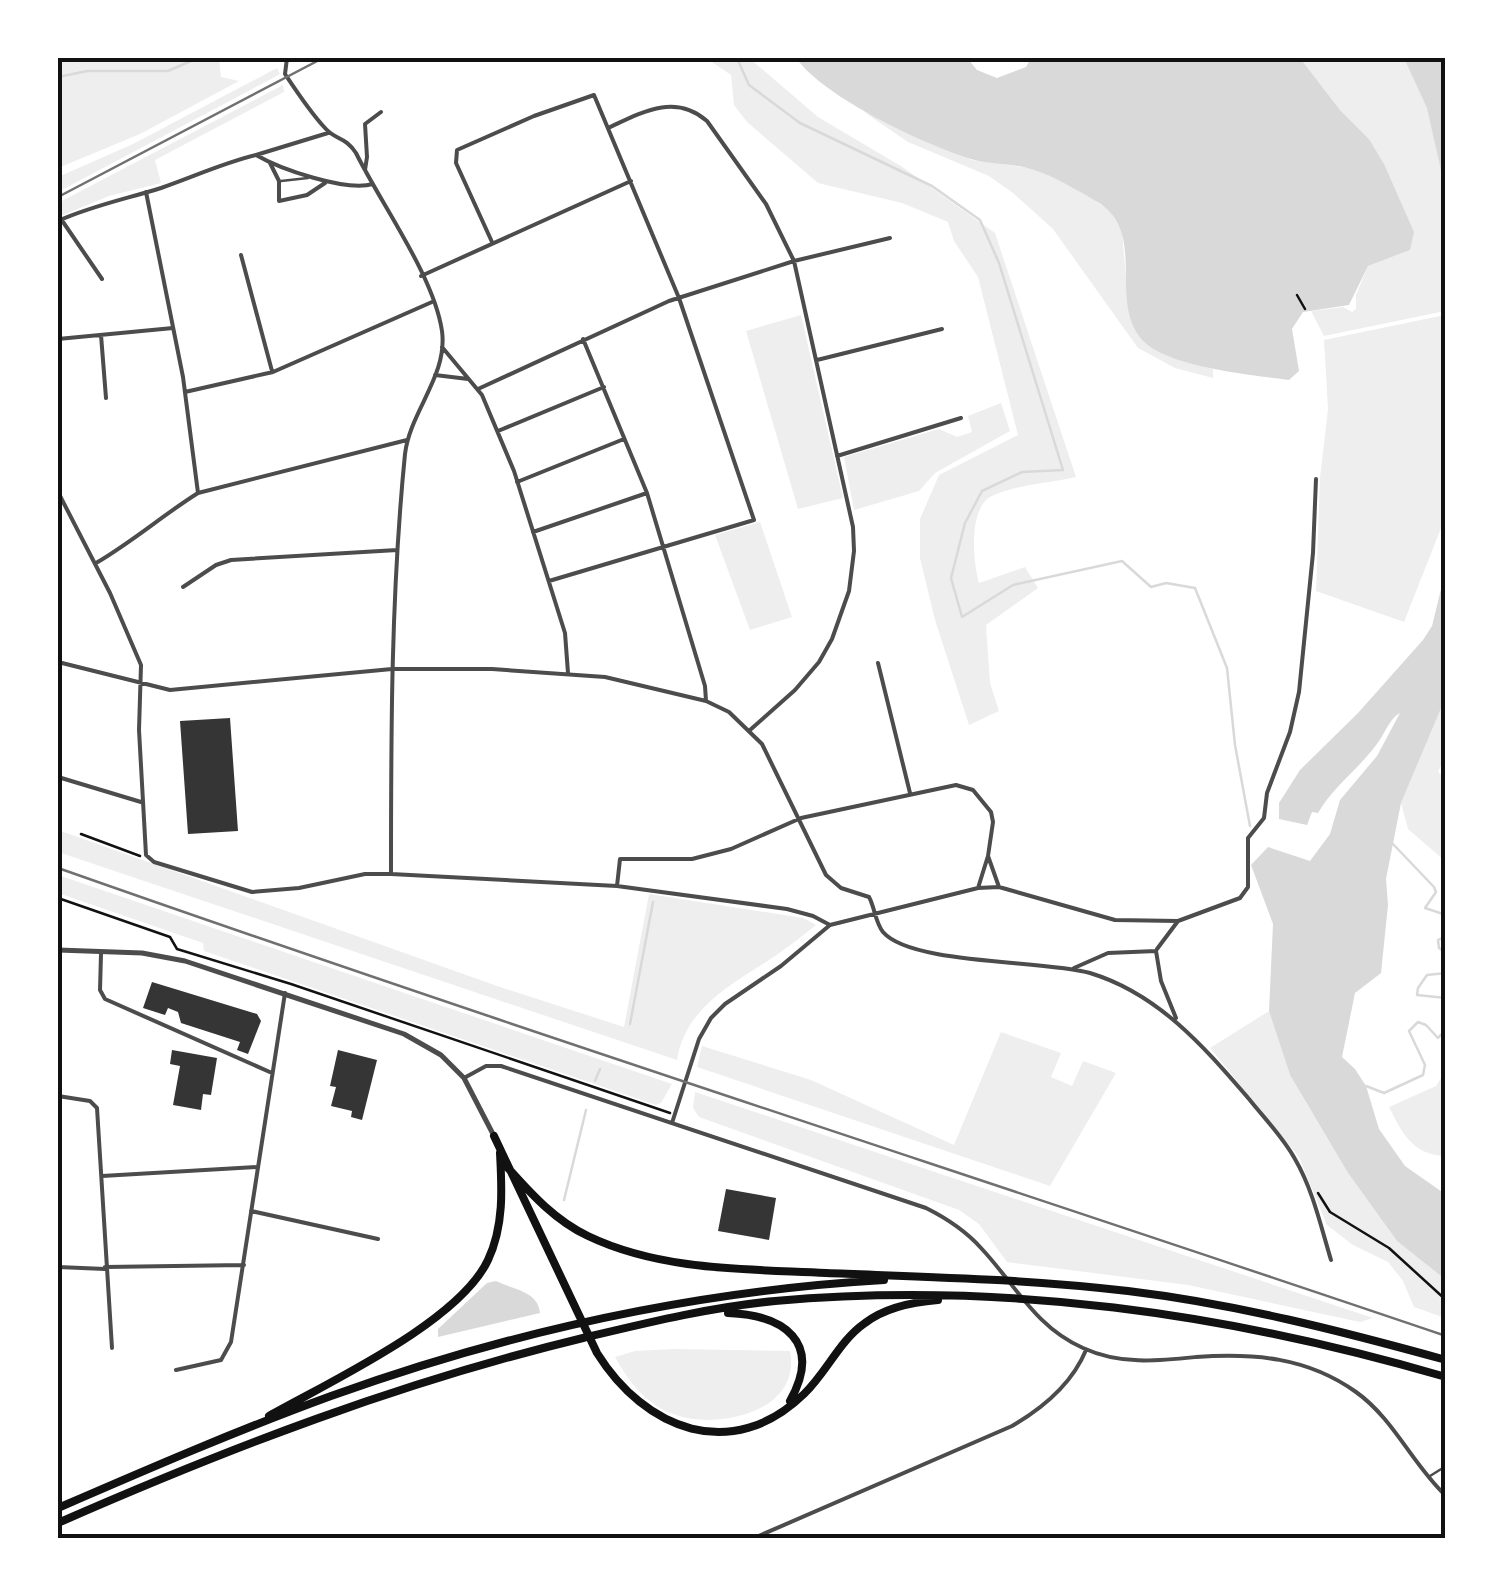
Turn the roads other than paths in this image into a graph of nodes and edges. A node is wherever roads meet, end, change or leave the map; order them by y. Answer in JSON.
{"nodes":[{"id":1,"x":286,"y":58,"type":"edge"},
{"id":2,"x":381,"y":112,"type":"dead end"},
{"id":3,"x":608,"y":128,"type":"junction"},
{"id":4,"x":328,"y":133,"type":"junction"},
{"id":5,"x":256,"y":155,"type":"junction"},
{"id":6,"x":270,"y":163,"type":"junction"},
{"id":7,"x":364,"y":170,"type":"junction"},
{"id":8,"x":312,"y":178,"type":"junction"},
{"id":9,"x":279,"y":181,"type":"junction"},
{"id":10,"x":631,"y":181,"type":"junction"},
{"id":11,"x":325,"y":183,"type":"junction"},
{"id":12,"x":373,"y":184,"type":"junction"},
{"id":13,"x":146,"y":192,"type":"junction"},
{"id":14,"x":59,"y":220,"type":"edge"},
{"id":15,"x":890,"y":238,"type":"dead end"},
{"id":16,"x":492,"y":242,"type":"junction"},
{"id":17,"x":241,"y":254,"type":"dead end"},
{"id":18,"x":794,"y":261,"type":"junction"},
{"id":19,"x":421,"y":276,"type":"junction"},
{"id":20,"x":102,"y":279,"type":"dead end"},
{"id":21,"x":679,"y":298,"type":"junction"},
{"id":22,"x":432,"y":302,"type":"junction"},
{"id":23,"x":173,"y":328,"type":"junction"},
{"id":24,"x":942,"y":329,"type":"dead end"},
{"id":25,"x":101,"y":334,"type":"junction"},
{"id":26,"x":58,"y":338,"type":"edge"},
{"id":27,"x":583,"y":339,"type":"junction"},
{"id":28,"x":442,"y":346,"type":"junction"},
{"id":29,"x":816,"y":360,"type":"junction"},
{"id":30,"x":273,"y":372,"type":"junction"},
{"id":31,"x":435,"y":375,"type":"junction"},
{"id":32,"x":468,"y":378,"type":"junction"},
{"id":33,"x":478,"y":388,"type":"junction"},
{"id":34,"x":604,"y":388,"type":"junction"},
{"id":35,"x":184,"y":392,"type":"junction"},
{"id":36,"x":106,"y":398,"type":"dead end"},
{"id":37,"x":962,"y":418,"type":"dead end"},
{"id":38,"x":498,"y":431,"type":"junction"},
{"id":39,"x":626,"y":438,"type":"junction"},
{"id":40,"x":408,"y":440,"type":"junction"},
{"id":41,"x":837,"y":456,"type":"junction"},
{"id":42,"x":1316,"y":479,"type":"dead end"},
{"id":43,"x":517,"y":482,"type":"junction"},
{"id":44,"x":58,"y":492,"type":"edge"},
{"id":45,"x":198,"y":493,"type":"junction"},
{"id":46,"x":647,"y":493,"type":"junction"},
{"id":47,"x":534,"y":532,"type":"junction"},
{"id":48,"x":665,"y":546,"type":"junction"},
{"id":49,"x":397,"y":550,"type":"junction"},
{"id":50,"x":96,"y":563,"type":"junction"},
{"id":51,"x":549,"y":581,"type":"junction"},
{"id":52,"x":183,"y":587,"type":"dead end"},
{"id":53,"x":58,"y":662,"type":"edge"},
{"id":54,"x":878,"y":663,"type":"dead end"},
{"id":55,"x":392,"y":669,"type":"junction"},
{"id":56,"x":568,"y":673,"type":"junction"},
{"id":57,"x":141,"y":684,"type":"junction"},
{"id":58,"x":706,"y":701,"type":"junction"},
{"id":59,"x":750,"y":730,"type":"junction"},
{"id":60,"x":58,"y":777,"type":"edge"},
{"id":61,"x":910,"y":793,"type":"junction"},
{"id":62,"x":141,"y":802,"type":"junction"},
{"id":63,"x":800,"y":818,"type":"junction"},
{"id":64,"x":988,"y":856,"type":"junction"},
{"id":65,"x":391,"y":874,"type":"junction"},
{"id":66,"x":618,"y":886,"type":"junction"},
{"id":67,"x":999,"y":887,"type":"junction"},
{"id":68,"x":978,"y":888,"type":"junction"},
{"id":69,"x":876,"y":914,"type":"junction"},
{"id":70,"x":1178,"y":921,"type":"junction"},
{"id":71,"x":830,"y":925,"type":"junction"},
{"id":72,"x":58,"y":950,"type":"edge"},
{"id":73,"x":101,"y":951,"type":"junction"},
{"id":74,"x":1156,"y":951,"type":"junction"},
{"id":75,"x":1072,"y":969,"type":"junction"},
{"id":76,"x":285,"y":993,"type":"junction"},
{"id":77,"x":1177,"y":1022,"type":"junction"},
{"id":78,"x":272,"y":1074,"type":"junction"},
{"id":79,"x":464,"y":1078,"type":"junction"},
{"id":80,"x":58,"y":1096,"type":"edge"},
{"id":81,"x":672,"y":1123,"type":"junction"},
{"id":82,"x":494,"y":1136,"type":"joint"},
{"id":83,"x":500,"y":1148,"type":"junction"},
{"id":84,"x":257,"y":1167,"type":"junction"},
{"id":85,"x":508,"y":1168,"type":"junction"},
{"id":86,"x":102,"y":1176,"type":"junction"},
{"id":87,"x":251,"y":1211,"type":"junction"},
{"id":88,"x":378,"y":1239,"type":"dead end"},
{"id":89,"x":1331,"y":1260,"type":"dead end"},
{"id":90,"x":244,"y":1265,"type":"junction"},
{"id":91,"x":58,"y":1267,"type":"edge"},
{"id":92,"x":105,"y":1268,"type":"junction"},
{"id":93,"x":924,"y":1278,"type":"junction"},
{"id":94,"x":972,"y":1296,"type":"junction"},
{"id":95,"x":709,"y":1312,"type":"junction"},
{"id":96,"x":112,"y":1348,"type":"dead end"},
{"id":97,"x":1086,"y":1350,"type":"junction"},
{"id":98,"x":1446,"y":1360,"type":"edge"},
{"id":99,"x":176,"y":1370,"type":"dead end"},
{"id":100,"x":1446,"y":1376,"type":"edge"},
{"id":101,"x":786,"y":1408,"type":"junction"},
{"id":102,"x":240,"y":1432,"type":"junction"},
{"id":103,"x":1446,"y":1466,"type":"edge"},
{"id":104,"x":1430,"y":1477,"type":"junction"},
{"id":105,"x":1446,"y":1496,"type":"edge"},
{"id":106,"x":58,"y":1508,"type":"edge"},
{"id":107,"x":58,"y":1522,"type":"edge"},
{"id":108,"x":754,"y":1538,"type":"edge"}],
"edges":[{"from":1,"to":4,"type":"street"},
{"from":2,"to":7,"type":"street"},
{"from":3,"to":10,"type":"street"},
{"from":3,"to":16,"type":"street"},
{"from":3,"to":18,"type":"street"},
{"from":4,"to":5,"type":"street"},
{"from":4,"to":7,"type":"street"},
{"from":5,"to":6,"type":"street"},
{"from":5,"to":13,"type":"street"},
{"from":6,"to":8,"type":"street"},
{"from":6,"to":9,"type":"street"},
{"from":7,"to":12,"type":"street"},
{"from":8,"to":9,"type":"lane"},
{"from":8,"to":11,"type":"street"},
{"from":9,"to":11,"type":"street"},
{"from":10,"to":16,"type":"street"},
{"from":10,"to":21,"type":"street"},
{"from":11,"to":12,"type":"street"},
{"from":12,"to":19,"type":"street"},
{"from":13,"to":14,"type":"street"},
{"from":13,"to":23,"type":"street"},
{"from":14,"to":20,"type":"street"},
{"from":15,"to":18,"type":"street"},
{"from":16,"to":19,"type":"street"},
{"from":17,"to":30,"type":"street"},
{"from":18,"to":21,"type":"street"},
{"from":18,"to":29,"type":"street"},
{"from":19,"to":22,"type":"street"},
{"from":21,"to":27,"type":"street"},
{"from":21,"to":48,"type":"street"},
{"from":22,"to":28,"type":"street"},
{"from":22,"to":30,"type":"street"},
{"from":23,"to":25,"type":"street"},
{"from":23,"to":35,"type":"street"},
{"from":24,"to":29,"type":"street"},
{"from":25,"to":26,"type":"street"},
{"from":25,"to":36,"type":"street"},
{"from":27,"to":33,"type":"street"},
{"from":27,"to":34,"type":"street"},
{"from":28,"to":31,"type":"street"},
{"from":28,"to":32,"type":"street"},
{"from":29,"to":41,"type":"street"},
{"from":30,"to":35,"type":"street"},
{"from":31,"to":32,"type":"street"},
{"from":31,"to":40,"type":"street"},
{"from":32,"to":33,"type":"street"},
{"from":33,"to":38,"type":"street"},
{"from":34,"to":38,"type":"street"},
{"from":34,"to":39,"type":"street"},
{"from":35,"to":45,"type":"street"},
{"from":37,"to":41,"type":"street"},
{"from":38,"to":43,"type":"street"},
{"from":39,"to":43,"type":"street"},
{"from":39,"to":46,"type":"street"},
{"from":40,"to":45,"type":"street"},
{"from":40,"to":49,"type":"street"},
{"from":41,"to":59,"type":"street"},
{"from":42,"to":70,"type":"street"},
{"from":43,"to":47,"type":"street"},
{"from":44,"to":50,"type":"street"},
{"from":45,"to":50,"type":"street"},
{"from":46,"to":47,"type":"street"},
{"from":46,"to":48,"type":"street"},
{"from":47,"to":51,"type":"street"},
{"from":48,"to":51,"type":"street"},
{"from":48,"to":58,"type":"street"},
{"from":49,"to":52,"type":"street"},
{"from":49,"to":55,"type":"street"},
{"from":50,"to":57,"type":"street"},
{"from":51,"to":56,"type":"street"},
{"from":53,"to":57,"type":"street"},
{"from":54,"to":61,"type":"street"},
{"from":55,"to":56,"type":"street"},
{"from":55,"to":57,"type":"street"},
{"from":55,"to":65,"type":"street"},
{"from":56,"to":58,"type":"street"},
{"from":57,"to":62,"type":"street"},
{"from":58,"to":59,"type":"street"},
{"from":59,"to":63,"type":"street"},
{"from":60,"to":62,"type":"street"},
{"from":61,"to":63,"type":"street"},
{"from":61,"to":64,"type":"street"},
{"from":62,"to":65,"type":"street"},
{"from":63,"to":66,"type":"street"},
{"from":63,"to":69,"type":"street"},
{"from":64,"to":67,"type":"street"},
{"from":64,"to":68,"type":"street"},
{"from":65,"to":66,"type":"street"},
{"from":66,"to":71,"type":"street"},
{"from":67,"to":68,"type":"street"},
{"from":67,"to":70,"type":"street"},
{"from":68,"to":69,"type":"street"},
{"from":69,"to":71,"type":"street"},
{"from":69,"to":75,"type":"street"},
{"from":70,"to":74,"type":"street"},
{"from":71,"to":81,"type":"street"},
{"from":72,"to":73,"type":"street"},
{"from":73,"to":76,"type":"street"},
{"from":73,"to":78,"type":"street"},
{"from":74,"to":75,"type":"street"},
{"from":74,"to":77,"type":"street"},
{"from":75,"to":77,"type":"street"},
{"from":76,"to":78,"type":"street"},
{"from":76,"to":79,"type":"street"},
{"from":77,"to":89,"type":"street"},
{"from":78,"to":84,"type":"street"},
{"from":79,"to":81,"type":"street"},
{"from":79,"to":82,"type":"street"},
{"from":80,"to":86,"type":"street"},
{"from":81,"to":97,"type":"street"},
{"from":82,"to":83,"type":"highway"},
{"from":83,"to":85,"type":"highway"},
{"from":83,"to":102,"type":"highway"},
{"from":84,"to":86,"type":"street"},
{"from":84,"to":87,"type":"street"},
{"from":85,"to":93,"type":"highway"},
{"from":85,"to":101,"type":"highway"},
{"from":86,"to":92,"type":"street"},
{"from":87,"to":88,"type":"street"},
{"from":87,"to":90,"type":"street"},
{"from":90,"to":92,"type":"street"},
{"from":90,"to":99,"type":"street"},
{"from":91,"to":92,"type":"street"},
{"from":92,"to":96,"type":"street"},
{"from":93,"to":98,"type":"highway"},
{"from":93,"to":102,"type":"highway"},
{"from":94,"to":95,"type":"highway"},
{"from":94,"to":100,"type":"highway"},
{"from":94,"to":101,"type":"highway"},
{"from":95,"to":101,"type":"highway"},
{"from":95,"to":107,"type":"highway"},
{"from":97,"to":104,"type":"street"},
{"from":97,"to":108,"type":"street"},
{"from":102,"to":106,"type":"highway"},
{"from":103,"to":104,"type":"lane"},
{"from":104,"to":105,"type":"street"}]}
